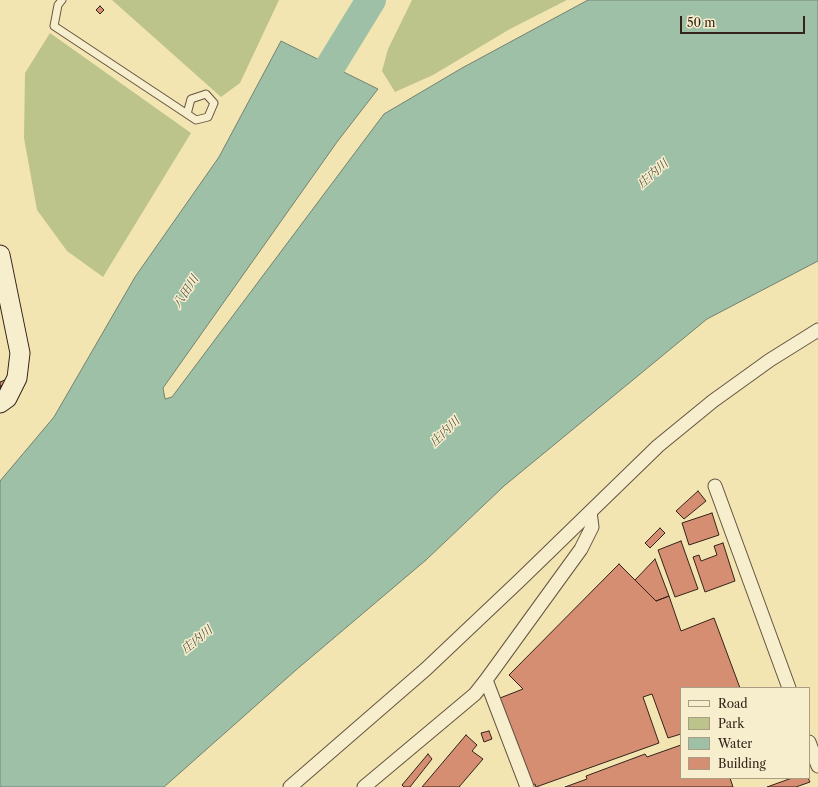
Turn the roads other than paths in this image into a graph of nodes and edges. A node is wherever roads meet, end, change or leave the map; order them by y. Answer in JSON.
{"nodes":[{"id":1,"x":62,"y":0,"type":"edge"},
{"id":2,"x":186,"y":114,"type":"dead end"},
{"id":3,"x":0,"y":255,"type":"edge"},
{"id":4,"x":818,"y":330,"type":"edge"},
{"id":5,"x":0,"y":403,"type":"edge"},
{"id":6,"x":714,"y":486,"type":"dead end"},
{"id":7,"x":590,"y":512,"type":"junction"},
{"id":8,"x":486,"y":680,"type":"junction"},
{"id":9,"x":789,"y":687,"type":"edge"},
{"id":10,"x":810,"y":745,"type":"edge"},
{"id":11,"x":818,"y":766,"type":"edge"},
{"id":12,"x":290,"y":787,"type":"edge"},
{"id":13,"x":364,"y":787,"type":"edge"},
{"id":14,"x":527,"y":787,"type":"edge"}],
"edges":[{"from":1,"to":2,"type":"lane"},
{"from":3,"to":5,"type":"main road"},
{"from":4,"to":7,"type":"street"},
{"from":6,"to":9,"type":"street"},
{"from":7,"to":8,"type":"street"},
{"from":7,"to":12,"type":"street"},
{"from":8,"to":13,"type":"street"},
{"from":8,"to":14,"type":"street"},
{"from":10,"to":11,"type":"street"}]}
